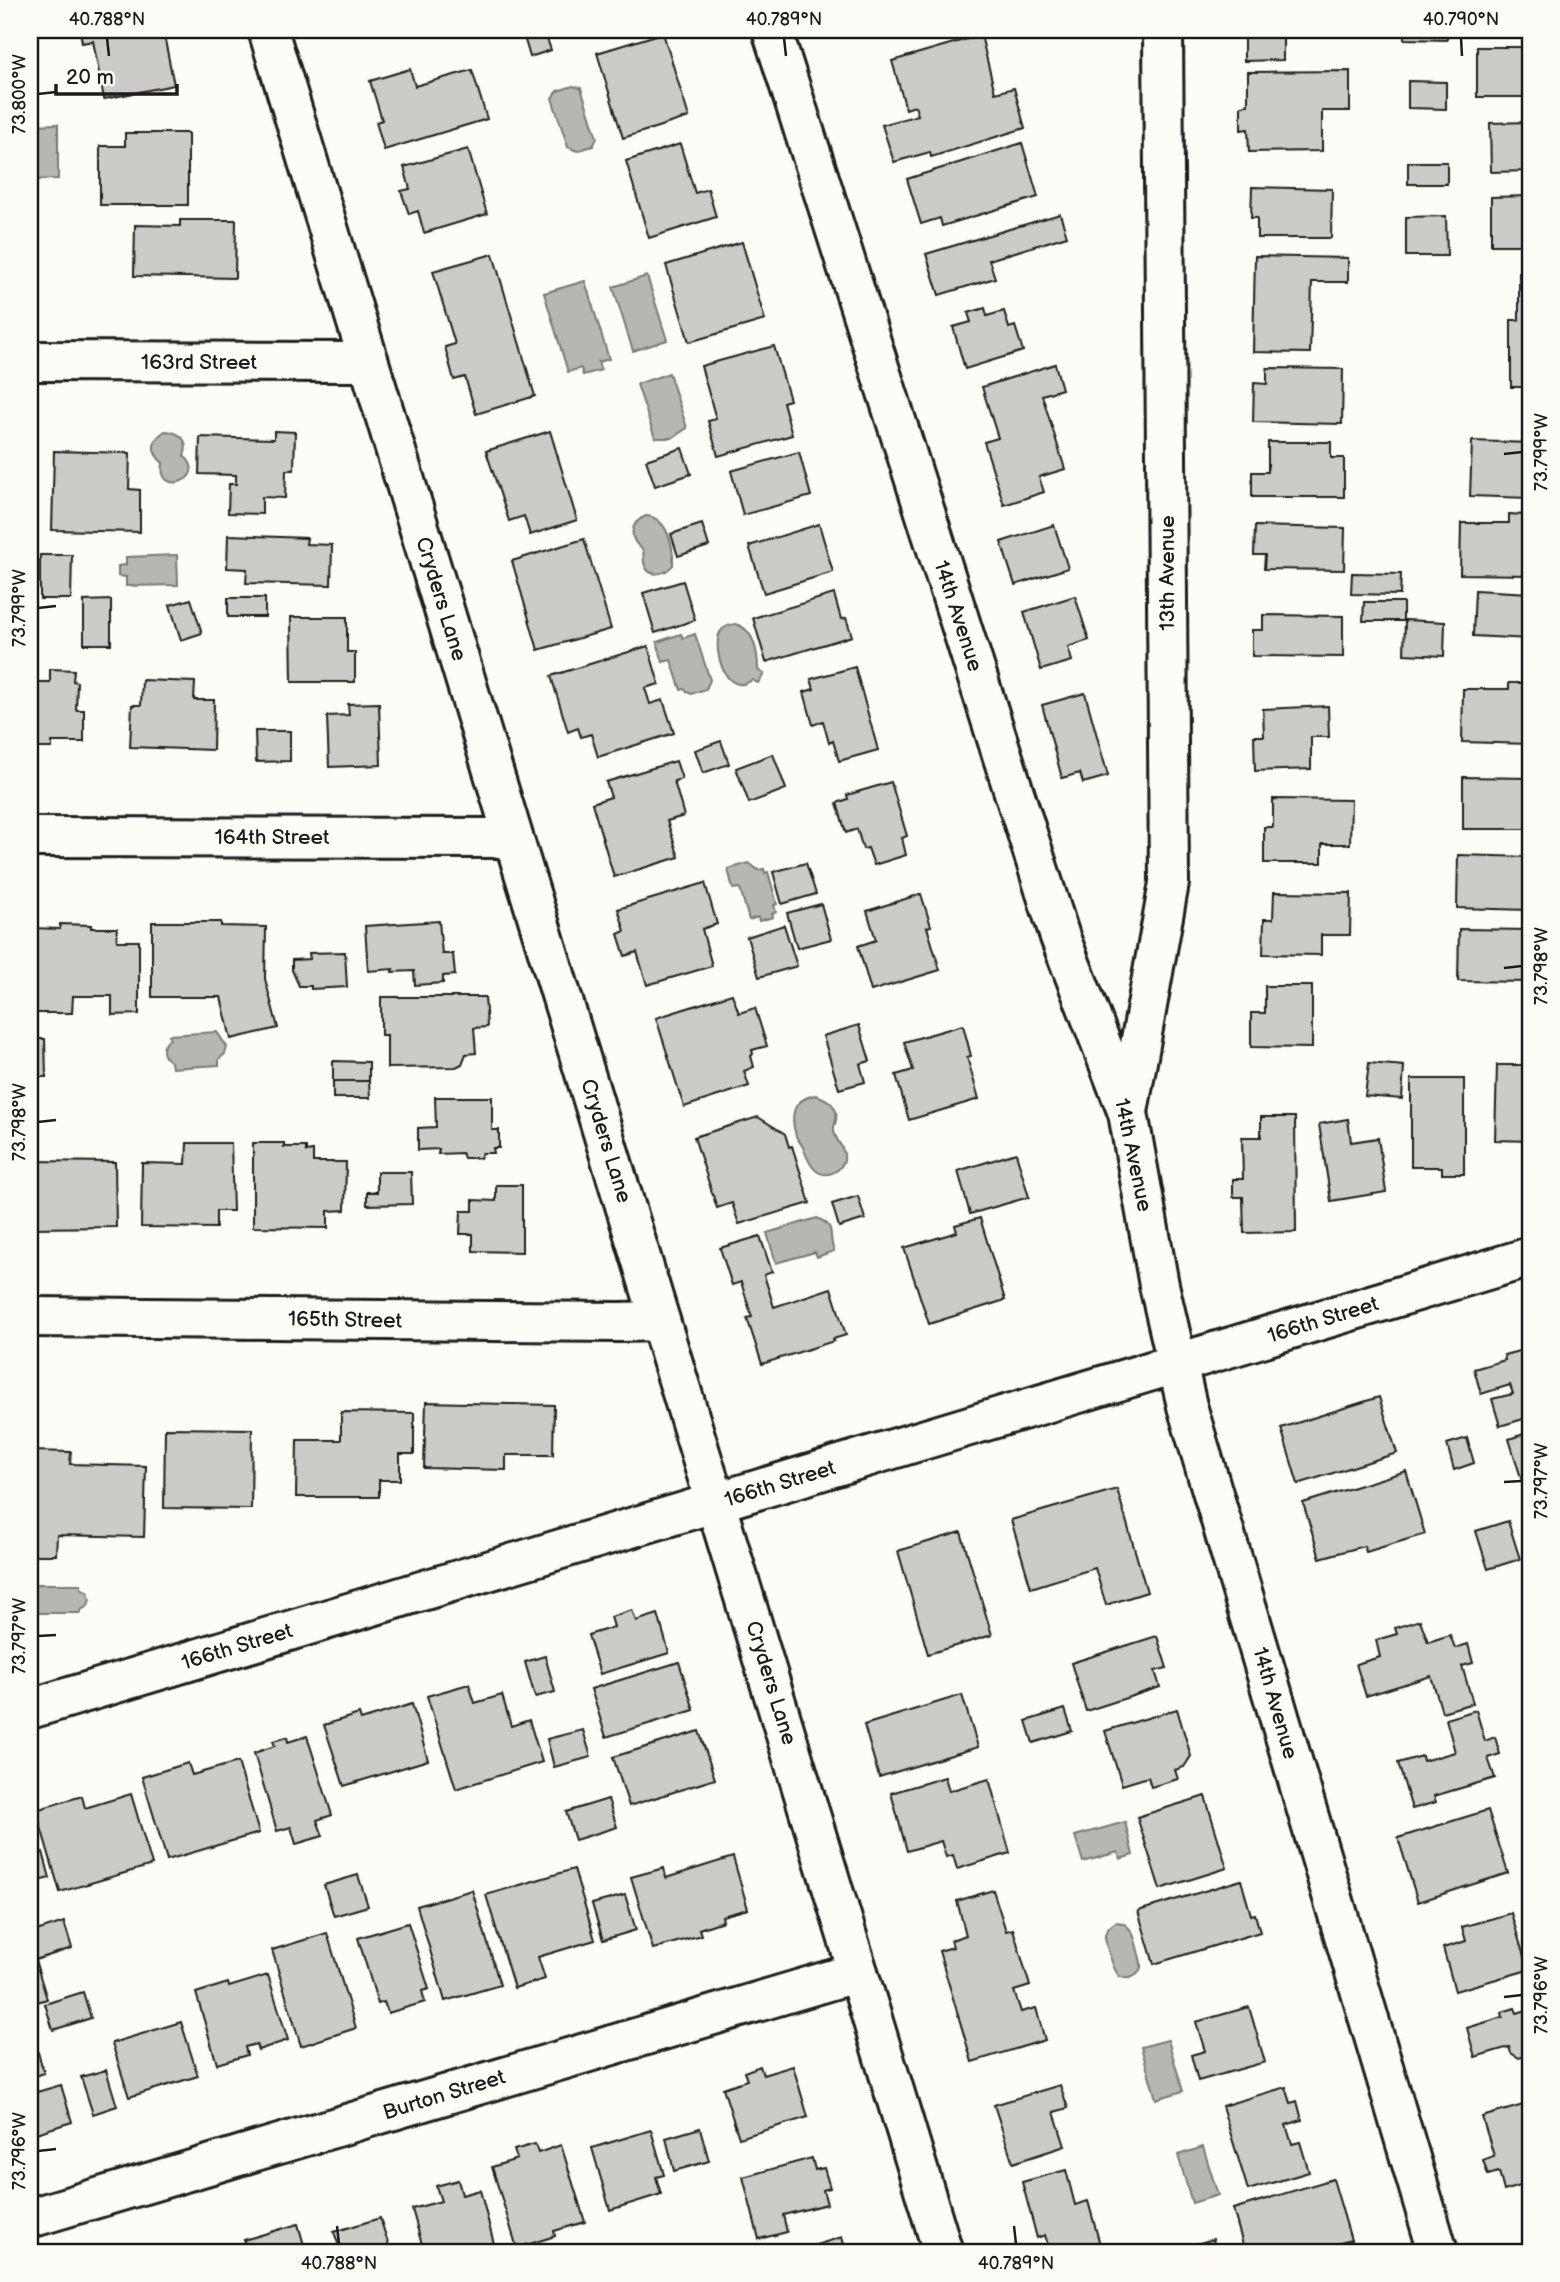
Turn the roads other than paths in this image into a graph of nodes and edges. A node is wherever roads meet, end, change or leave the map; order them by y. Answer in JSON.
{"nodes":[{"id":1,"x":268,"y":30,"type":"edge"},
{"id":2,"x":772,"y":30,"type":"edge"},
{"id":3,"x":1163,"y":30,"type":"edge"},
{"id":4,"x":30,"y":361,"type":"edge"},
{"id":5,"x":369,"y":362,"type":"junction"},
{"id":6,"x":30,"y":837,"type":"edge"},
{"id":7,"x":513,"y":838,"type":"junction"},
{"id":8,"x":1128,"y":1113,"type":"junction"},
{"id":9,"x":1530,"y":1257,"type":"edge"},
{"id":10,"x":30,"y":1317,"type":"edge"},
{"id":11,"x":660,"y":1321,"type":"junction"},
{"id":12,"x":1177,"y":1365,"type":"junction"},
{"id":13,"x":716,"y":1504,"type":"junction"},
{"id":14,"x":30,"y":1709,"type":"edge"},
{"id":15,"x":858,"y":1972,"type":"junction"},
{"id":16,"x":30,"y":2218,"type":"edge"},
{"id":17,"x":943,"y":2252,"type":"edge"},
{"id":18,"x":1438,"y":2252,"type":"edge"}],
"edges":[{"from":1,"to":5,"type":"street","name":"Cryders Lane"},
{"from":2,"to":8,"type":"street","name":"14th Avenue"},
{"from":3,"to":8,"type":"street","name":"13th Avenue"},
{"from":4,"to":5,"type":"street","name":"163rd Street"},
{"from":5,"to":7,"type":"street","name":"Cryders Lane"},
{"from":6,"to":7,"type":"street","name":"164th Street"},
{"from":7,"to":11,"type":"street","name":"Cryders Lane"},
{"from":8,"to":12,"type":"street","name":"14th Avenue"},
{"from":9,"to":12,"type":"street","name":"166th Street"},
{"from":10,"to":11,"type":"street","name":"165th Street"},
{"from":11,"to":13,"type":"street","name":"Cryders Lane"},
{"from":12,"to":13,"type":"street","name":"166th Street"},
{"from":12,"to":18,"type":"street","name":"14th Avenue"},
{"from":13,"to":14,"type":"street","name":"166th Street"},
{"from":13,"to":15,"type":"street","name":"Cryders Lane"},
{"from":15,"to":16,"type":"street","name":"Burton Street"},
{"from":15,"to":17,"type":"street","name":"Cryders Lane"}]}
